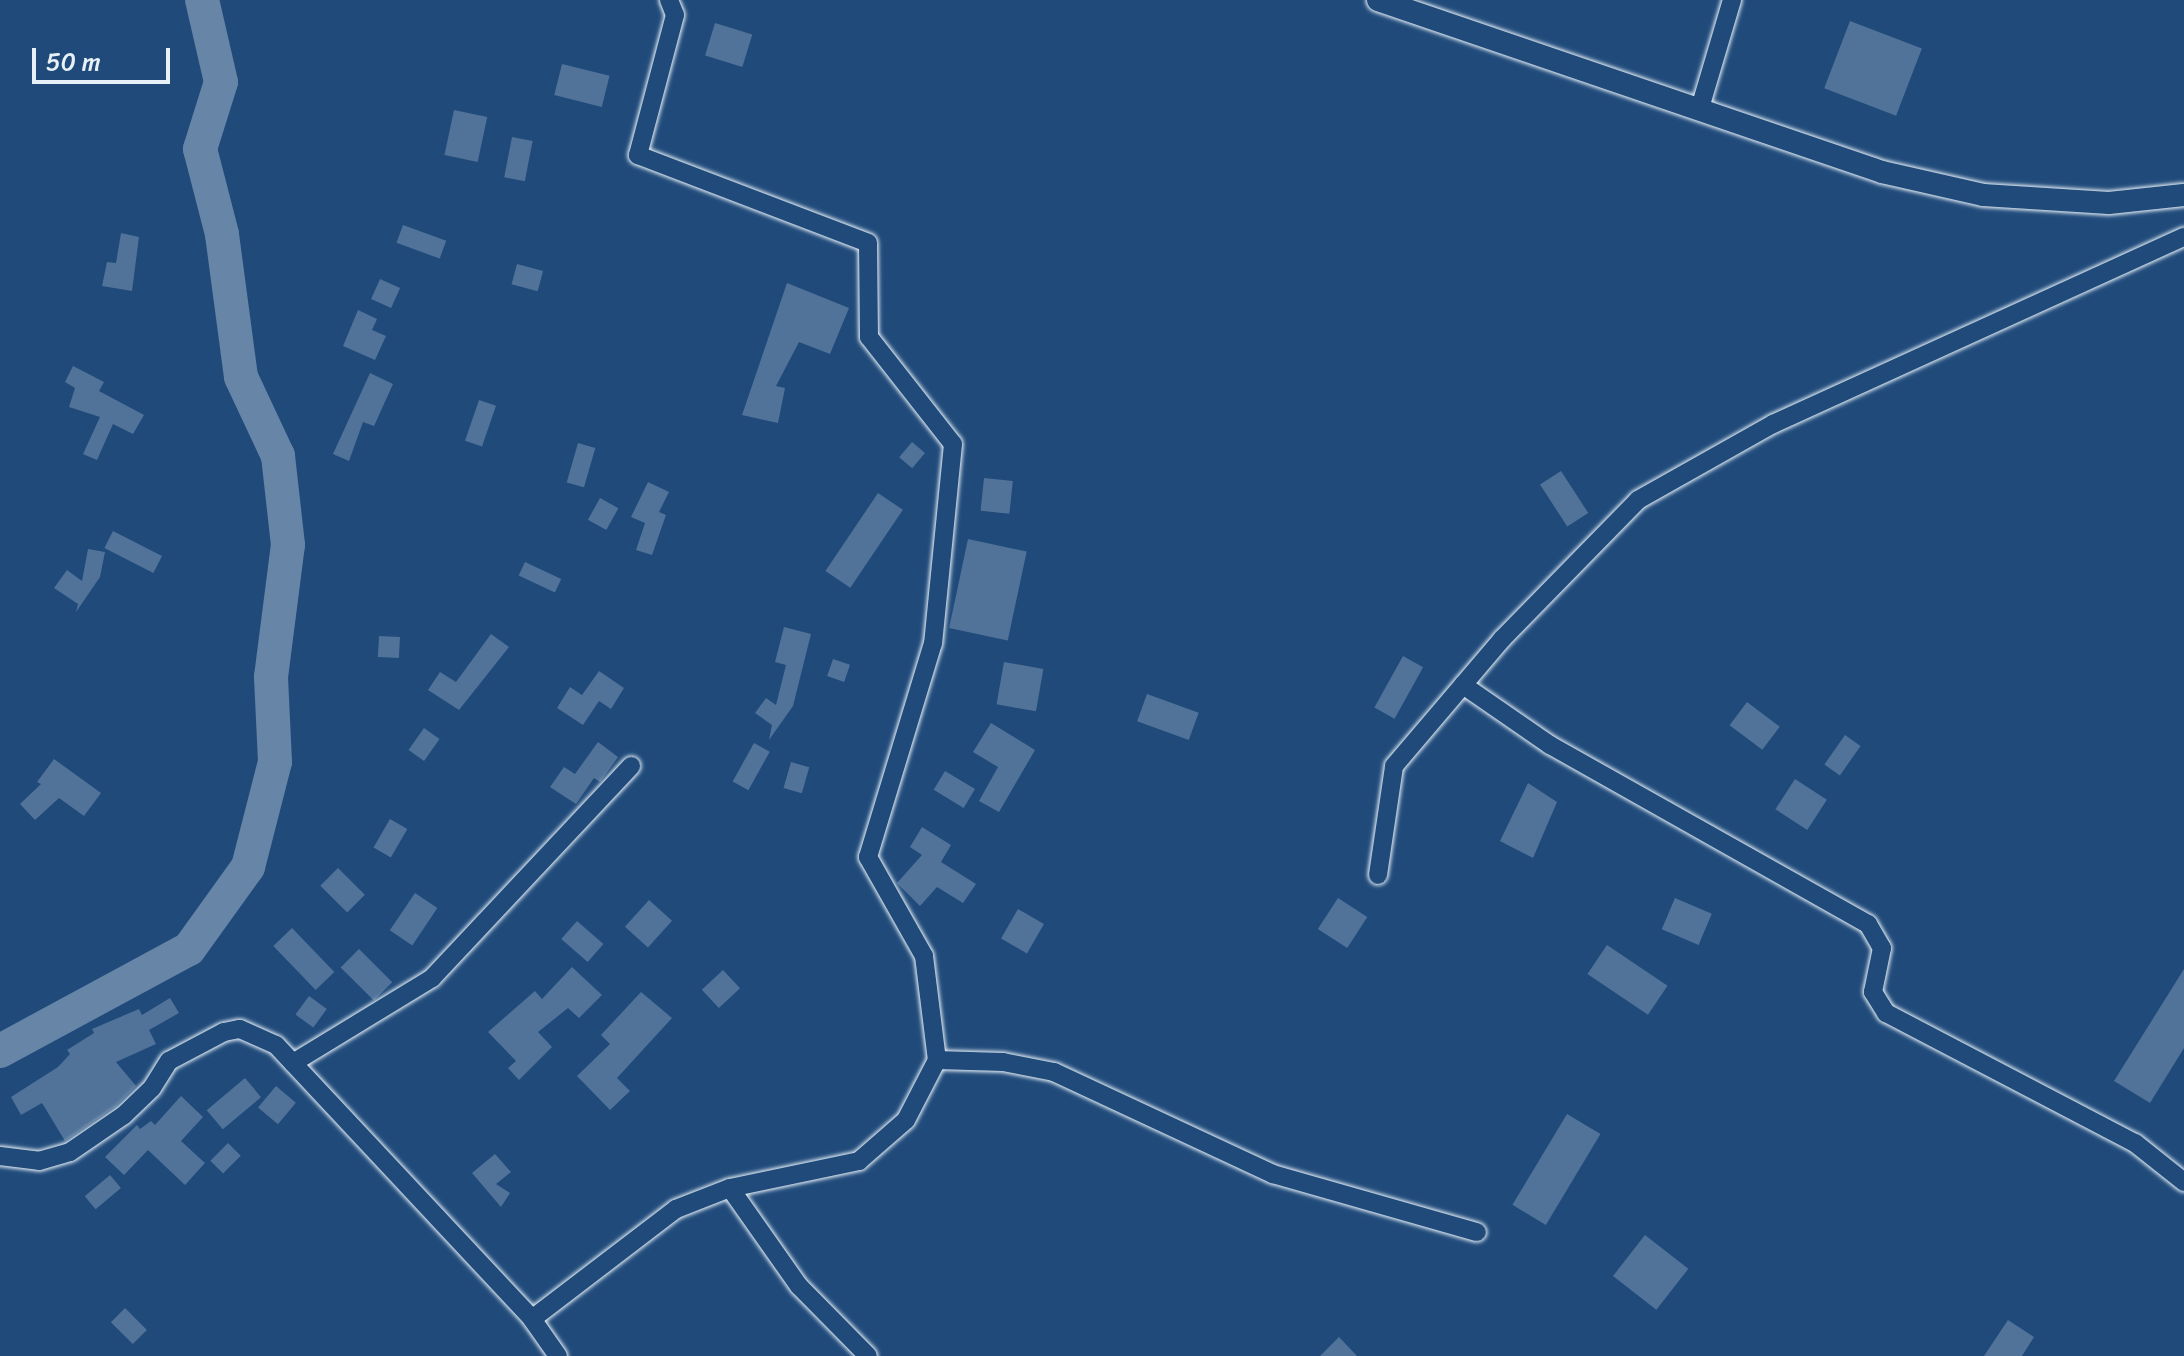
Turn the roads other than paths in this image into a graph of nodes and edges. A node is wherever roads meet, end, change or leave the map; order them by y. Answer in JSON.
{"nodes":[{"id":1,"x":669,"y":0,"type":"edge"},
{"id":2,"x":1378,"y":0,"type":"edge"},
{"id":3,"x":1732,"y":0,"type":"edge"},
{"id":4,"x":1700,"y":108,"type":"junction"},
{"id":5,"x":2184,"y":195,"type":"edge"},
{"id":6,"x":2184,"y":237,"type":"edge"},
{"id":7,"x":1463,"y":685,"type":"junction"},
{"id":8,"x":631,"y":766,"type":"dead end"},
{"id":9,"x":1378,"y":875,"type":"dead end"},
{"id":10,"x":937,"y":1060,"type":"junction"},
{"id":11,"x":293,"y":1063,"type":"junction"},
{"id":12,"x":0,"y":1156,"type":"edge"},
{"id":13,"x":2184,"y":1182,"type":"edge"},
{"id":14,"x":730,"y":1188,"type":"junction"},
{"id":15,"x":1477,"y":1232,"type":"dead end"},
{"id":16,"x":532,"y":1319,"type":"junction"},
{"id":17,"x":558,"y":1356,"type":"edge"},
{"id":18,"x":868,"y":1356,"type":"edge"}],
"edges":[{"from":1,"to":10,"type":"street"},
{"from":2,"to":4,"type":"street"},
{"from":3,"to":4,"type":"street"},
{"from":4,"to":5,"type":"street"},
{"from":6,"to":7,"type":"street"},
{"from":7,"to":9,"type":"street"},
{"from":7,"to":13,"type":"street"},
{"from":8,"to":11,"type":"street"},
{"from":10,"to":14,"type":"street"},
{"from":10,"to":15,"type":"street"},
{"from":11,"to":12,"type":"street"},
{"from":11,"to":16,"type":"street"},
{"from":14,"to":16,"type":"street"},
{"from":14,"to":18,"type":"street"},
{"from":16,"to":17,"type":"street"}]}
